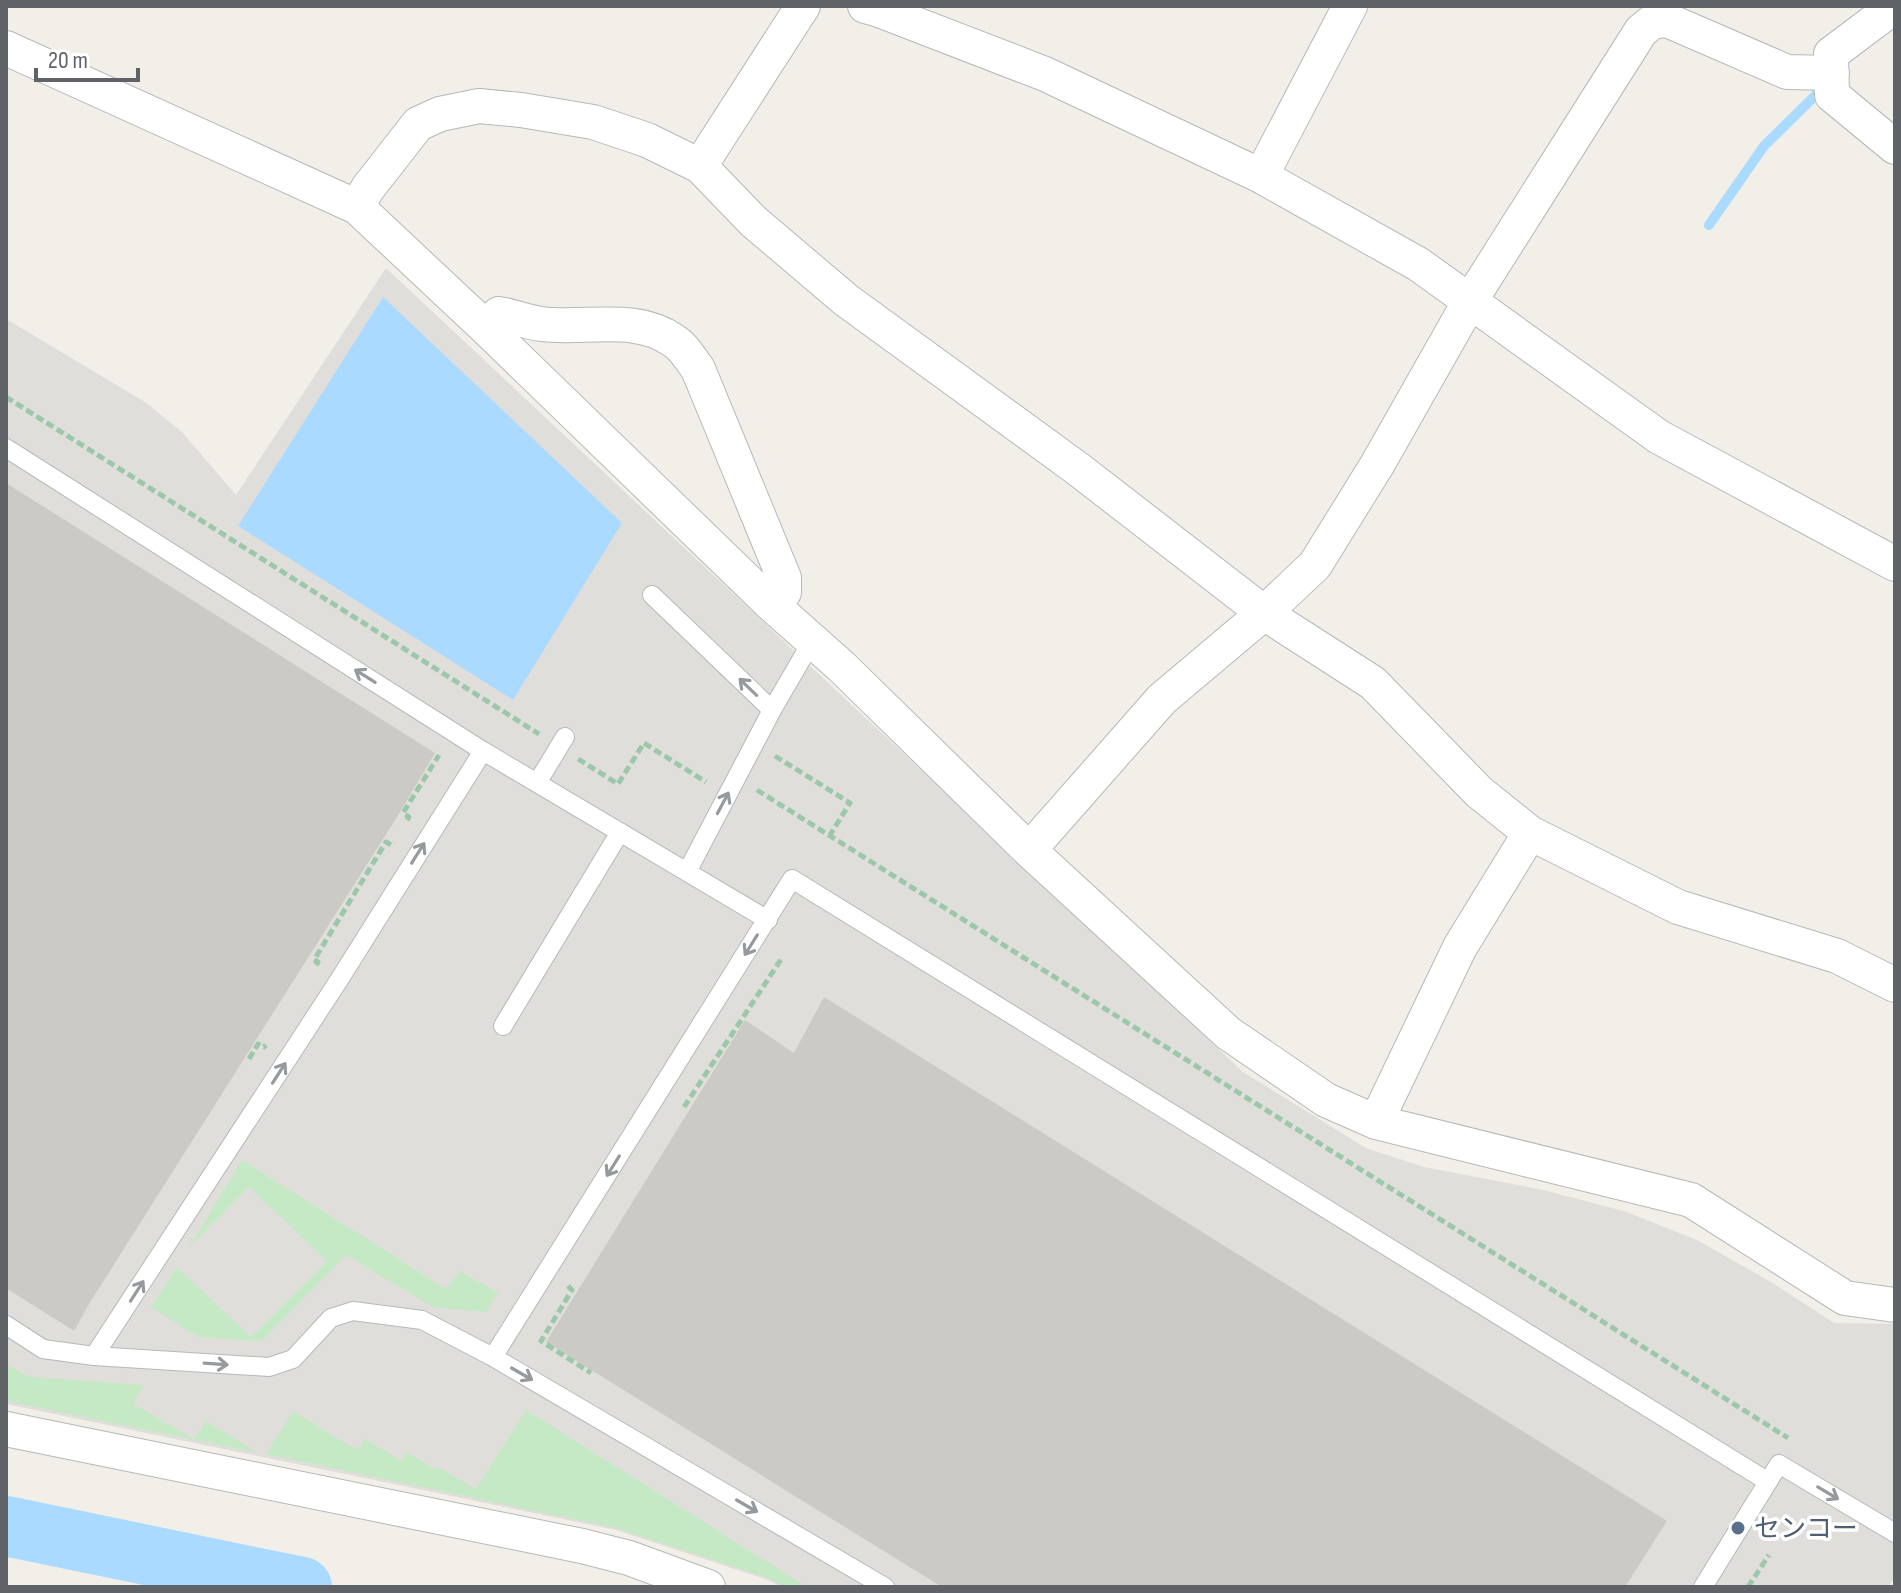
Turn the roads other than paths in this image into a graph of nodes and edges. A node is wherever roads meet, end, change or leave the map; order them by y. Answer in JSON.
{"nodes":[{"id":1,"x":803,"y":6,"type":"edge"},
{"id":2,"x":865,"y":6,"type":"edge"},
{"id":3,"x":1350,"y":6,"type":"edge"},
{"id":4,"x":1895,"y":6,"type":"edge"},
{"id":5,"x":6,"y":48,"type":"edge"},
{"id":6,"x":1832,"y":73,"type":"junction"},
{"id":7,"x":1895,"y":147,"type":"edge"},
{"id":8,"x":700,"y":166,"type":"junction"},
{"id":9,"x":1261,"y":176,"type":"junction"},
{"id":10,"x":357,"y":207,"type":"junction"},
{"id":11,"x":1470,"y":301,"type":"junction"},
{"id":12,"x":485,"y":327,"type":"junction"},
{"id":13,"x":6,"y":448,"type":"edge"},
{"id":14,"x":1895,"y":564,"type":"edge"},
{"id":15,"x":652,"y":595,"type":"dead end"},
{"id":16,"x":770,"y":603,"type":"junction"},
{"id":17,"x":1264,"y":613,"type":"junction"},
{"id":18,"x":816,"y":646,"type":"junction"},
{"id":19,"x":772,"y":710,"type":"junction"},
{"id":20,"x":562,"y":742,"type":"road end"},
{"id":21,"x":483,"y":751,"type":"junction"},
{"id":22,"x":537,"y":783,"type":"junction"},
{"id":23,"x":620,"y":832,"type":"junction"},
{"id":24,"x":1530,"y":833,"type":"junction"},
{"id":25,"x":1029,"y":850,"type":"junction"},
{"id":26,"x":687,"y":872,"type":"junction"},
{"id":27,"x":768,"y":920,"type":"junction"},
{"id":28,"x":1895,"y":985,"type":"edge"},
{"id":29,"x":503,"y":1026,"type":"dead end"},
{"id":30,"x":1376,"y":1122,"type":"junction"},
{"id":31,"x":1895,"y":1305,"type":"edge"},
{"id":32,"x":6,"y":1325,"type":"edge"},
{"id":33,"x":94,"y":1356,"type":"junction"},
{"id":34,"x":493,"y":1357,"type":"junction"},
{"id":35,"x":6,"y":1429,"type":"edge"},
{"id":36,"x":1767,"y":1481,"type":"junction"},
{"id":37,"x":1895,"y":1533,"type":"edge"},
{"id":38,"x":708,"y":1587,"type":"edge"},
{"id":39,"x":885,"y":1587,"type":"edge"},
{"id":40,"x":1703,"y":1587,"type":"edge"}],
"edges":[{"from":1,"to":8,"type":"street"},
{"from":2,"to":9,"type":"street"},
{"from":3,"to":9,"type":"street"},
{"from":4,"to":6,"type":"street"},
{"from":5,"to":10,"type":"street"},
{"from":6,"to":7,"type":"street"},
{"from":6,"to":11,"type":"street"},
{"from":8,"to":10,"type":"street"},
{"from":8,"to":17,"type":"street"},
{"from":9,"to":11,"type":"street"},
{"from":10,"to":12,"type":"street"},
{"from":11,"to":14,"type":"street"},
{"from":11,"to":17,"type":"street"},
{"from":12,"to":16,"type":"street"},
{"from":12,"to":16,"type":"street"},
{"from":21,"to":13,"type":"lane","one_way":true},
{"from":19,"to":15,"type":"lane","one_way":true},
{"from":16,"to":18,"type":"street"},
{"from":17,"to":24,"type":"street"},
{"from":17,"to":25,"type":"street"},
{"from":18,"to":19,"type":"lane"},
{"from":18,"to":25,"type":"street"},
{"from":26,"to":19,"type":"lane","one_way":true},
{"from":20,"to":22,"type":"lane"},
{"from":21,"to":22,"type":"lane"},
{"from":33,"to":21,"type":"lane","one_way":true},
{"from":22,"to":23,"type":"lane"},
{"from":23,"to":26,"type":"lane"},
{"from":23,"to":29,"type":"lane"},
{"from":24,"to":28,"type":"street"},
{"from":24,"to":30,"type":"street"},
{"from":25,"to":30,"type":"street"},
{"from":26,"to":27,"type":"lane"},
{"from":27,"to":34,"type":"lane","one_way":true},
{"from":27,"to":36,"type":"lane"},
{"from":30,"to":31,"type":"street"},
{"from":32,"to":33,"type":"lane"},
{"from":33,"to":34,"type":"lane","one_way":true},
{"from":34,"to":39,"type":"lane","one_way":true},
{"from":35,"to":38,"type":"street"},
{"from":36,"to":37,"type":"lane","one_way":true},
{"from":36,"to":40,"type":"lane"}]}
